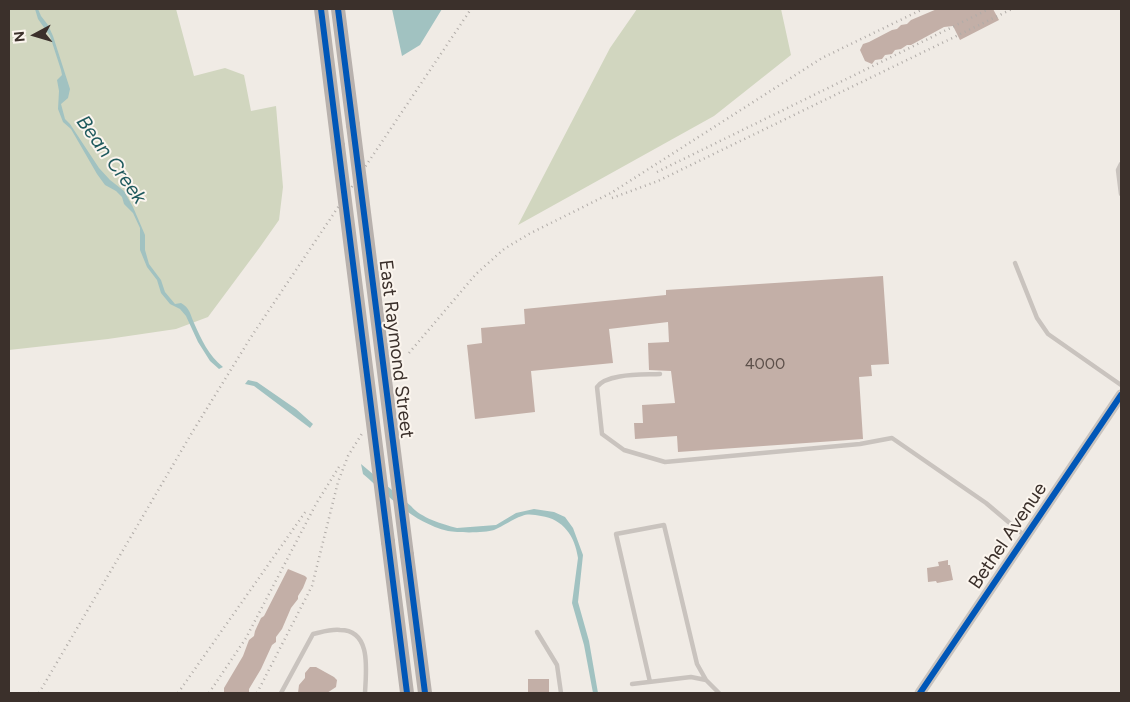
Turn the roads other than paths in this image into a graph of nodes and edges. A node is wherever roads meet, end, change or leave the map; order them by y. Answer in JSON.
{"nodes":[{"id":1,"x":321,"y":9,"type":"edge"},
{"id":2,"x":338,"y":9,"type":"edge"},
{"id":3,"x":1121,"y":164,"type":"edge"},
{"id":4,"x":1121,"y":194,"type":"edge"},
{"id":5,"x":1015,"y":263,"type":"dead end"},
{"id":6,"x":660,"y":374,"type":"dead end"},
{"id":7,"x":1121,"y":385,"type":"edge"},
{"id":8,"x":1121,"y":395,"type":"edge"},
{"id":9,"x":1026,"y":537,"type":"junction"},
{"id":10,"x":536,"y":632,"type":"dead end"},
{"id":11,"x":706,"y":680,"type":"junction"},
{"id":12,"x":650,"y":682,"type":"junction"},
{"id":13,"x":632,"y":684,"type":"dead end"},
{"id":14,"x":281,"y":693,"type":"edge"},
{"id":15,"x":365,"y":693,"type":"edge"},
{"id":16,"x":407,"y":693,"type":"edge"},
{"id":17,"x":425,"y":693,"type":"edge"},
{"id":18,"x":561,"y":693,"type":"edge"},
{"id":19,"x":719,"y":693,"type":"edge"},
{"id":20,"x":920,"y":693,"type":"edge"}],
"edges":[{"from":1,"to":16,"type":"main road","name":"East Raymond Street","bridge":true},
{"from":2,"to":17,"type":"main road","name":"East Raymond Street","bridge":true},
{"from":3,"to":4,"type":"lane"},
{"from":5,"to":7,"type":"lane"},
{"from":6,"to":9,"type":"lane"},
{"from":8,"to":9,"type":"street","name":"Bethel Avenue"},
{"from":9,"to":20,"type":"street","name":"Bethel Avenue"},
{"from":10,"to":18,"type":"lane"},
{"from":11,"to":12,"type":"lane"},
{"from":11,"to":12,"type":"lane"},
{"from":11,"to":19,"type":"lane"},
{"from":12,"to":13,"type":"lane"},
{"from":14,"to":15,"type":"lane"}]}
